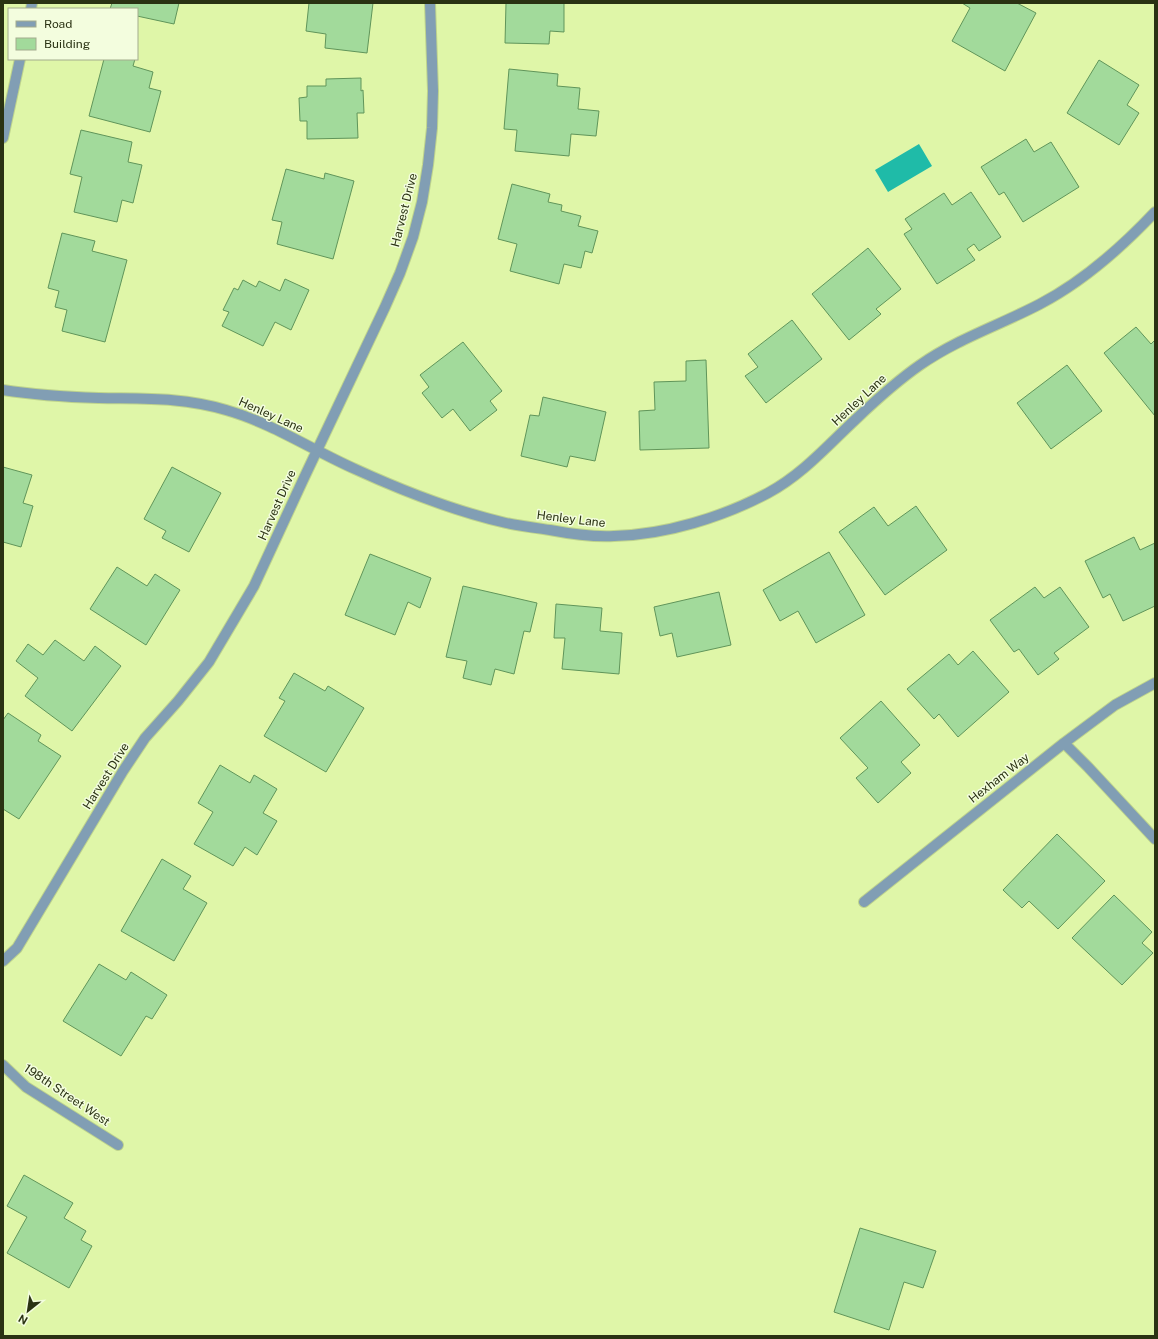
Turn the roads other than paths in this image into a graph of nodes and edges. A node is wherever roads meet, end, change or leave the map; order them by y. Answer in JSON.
{"nodes":[{"id":1,"x":430,"y":3,"type":"edge"},
{"id":2,"x":20,"y":60,"type":"edge"},
{"id":3,"x":3,"y":138,"type":"edge"},
{"id":4,"x":1155,"y":212,"type":"edge"},
{"id":5,"x":3,"y":390,"type":"edge"},
{"id":6,"x":317,"y":450,"type":"junction"},
{"id":7,"x":1155,"y":683,"type":"edge"},
{"id":8,"x":1064,"y":743,"type":"junction"},
{"id":9,"x":1155,"y":839,"type":"edge"},
{"id":10,"x":864,"y":902,"type":"dead end"},
{"id":11,"x":3,"y":961,"type":"edge"},
{"id":12,"x":3,"y":1065,"type":"edge"},
{"id":13,"x":118,"y":1145,"type":"dead end"}],
"edges":[{"from":1,"to":6,"type":"street","name":"Harvest Drive"},
{"from":2,"to":3,"type":"street"},
{"from":4,"to":6,"type":"street","name":"Henley Lane"},
{"from":5,"to":6,"type":"street","name":"Henley Lane"},
{"from":6,"to":11,"type":"street","name":"Harvest Drive"},
{"from":7,"to":8,"type":"street","name":"Hexham Way"},
{"from":8,"to":9,"type":"street"},
{"from":8,"to":10,"type":"street","name":"Hexham Way"},
{"from":12,"to":13,"type":"street","name":"198th Street West"}]}
